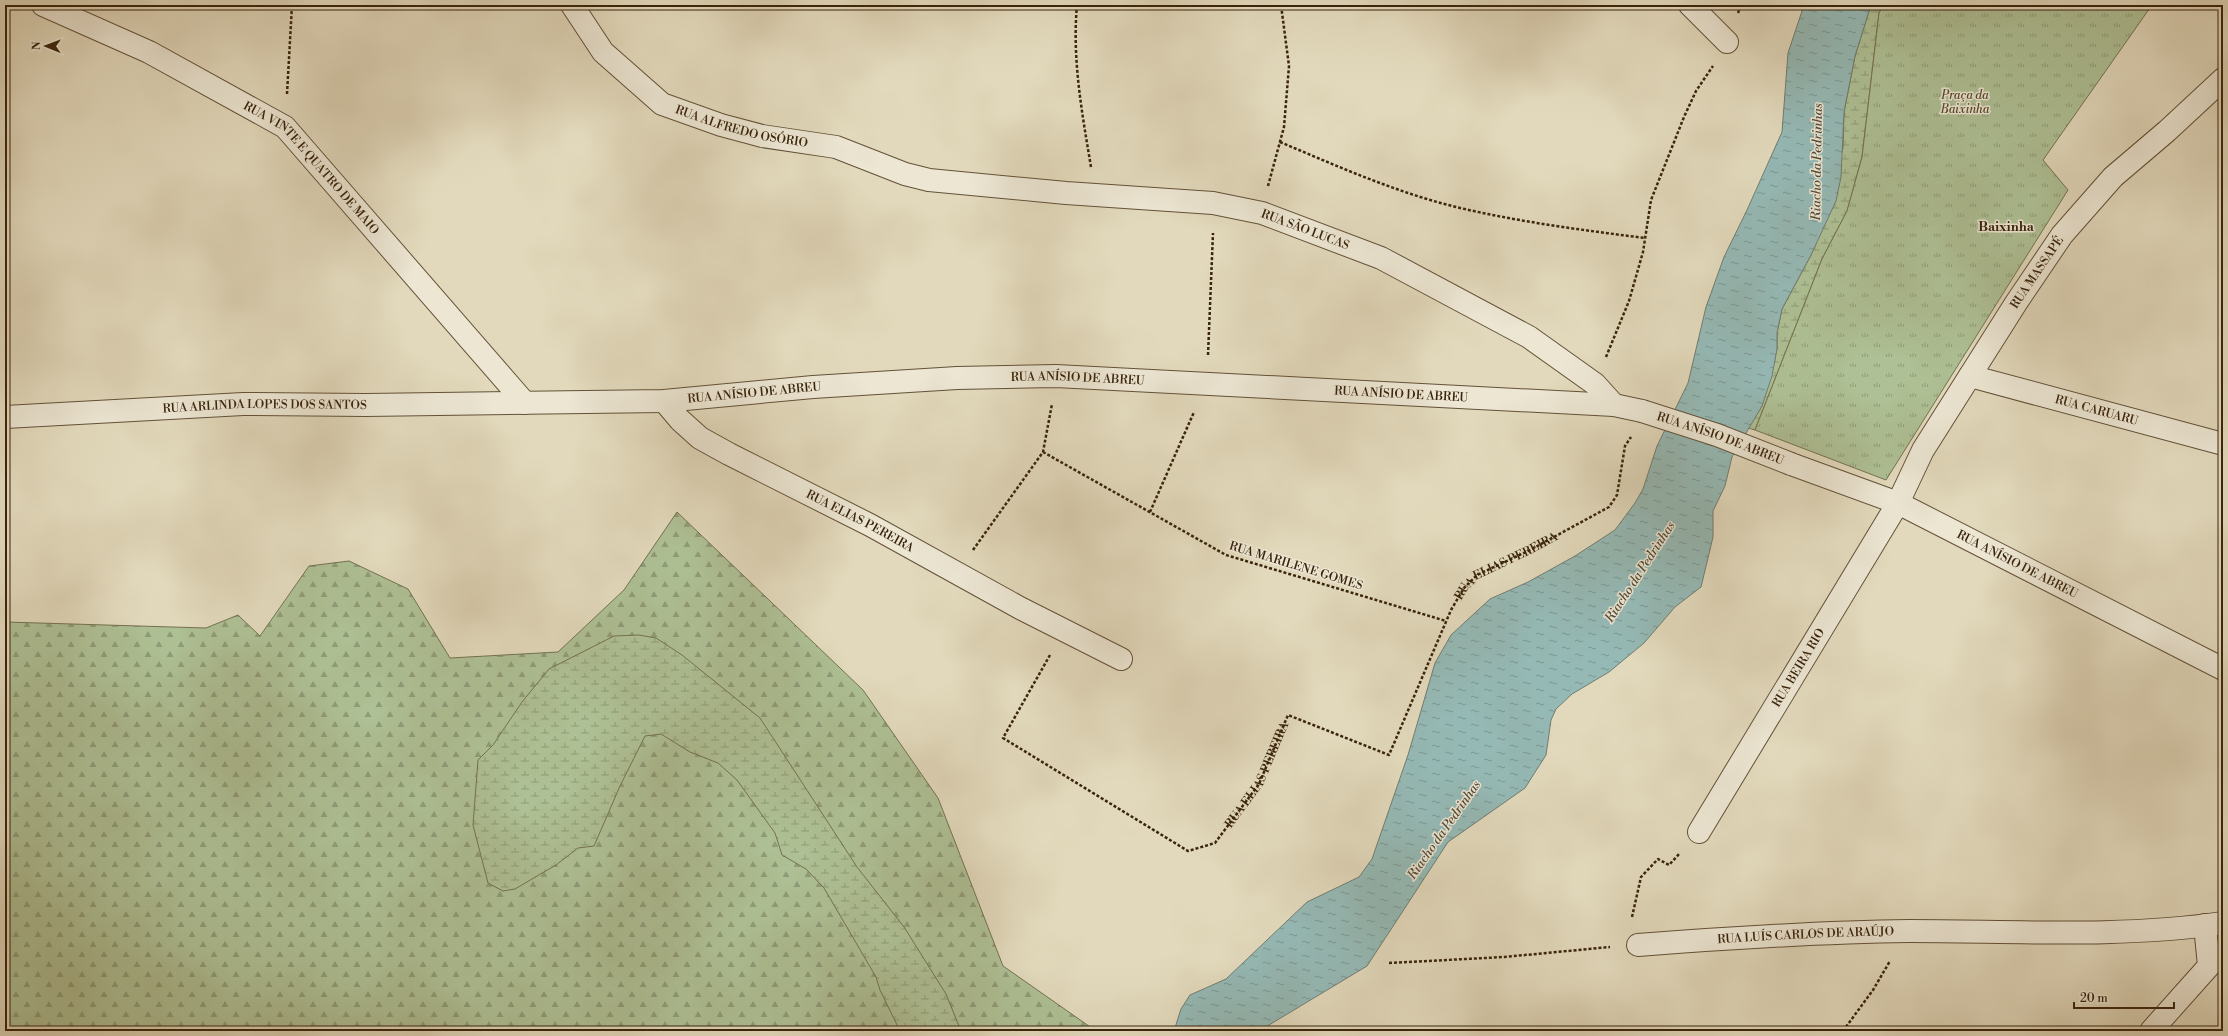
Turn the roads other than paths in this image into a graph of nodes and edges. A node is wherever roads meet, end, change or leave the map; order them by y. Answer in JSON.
{"nodes":[{"id":1,"x":43,"y":5,"type":"edge"},
{"id":2,"x":572,"y":5,"type":"edge"},
{"id":3,"x":1690,"y":5,"type":"edge"},
{"id":4,"x":1727,"y":42,"type":"road end"},
{"id":5,"x":2223,"y":79,"type":"edge"},
{"id":6,"x":952,"y":183,"type":"joint"},
{"id":7,"x":1970,"y":376,"type":"junction"},
{"id":8,"x":664,"y":401,"type":"junction"},
{"id":9,"x":524,"y":403,"type":"junction"},
{"id":10,"x":1614,"y":405,"type":"junction"},
{"id":11,"x":5,"y":417,"type":"edge"},
{"id":12,"x":2223,"y":444,"type":"edge"},
{"id":13,"x":1898,"y":503,"type":"junction"},
{"id":14,"x":1121,"y":659,"type":"dead end"},
{"id":15,"x":2223,"y":669,"type":"edge"},
{"id":16,"x":1699,"y":832,"type":"road end"},
{"id":17,"x":2214,"y":924,"type":"edge"},
{"id":18,"x":1638,"y":945,"type":"road end"},
{"id":19,"x":2151,"y":1031,"type":"edge"}],
"edges":[{"from":1,"to":9,"type":"street","name":"RUA VINTE E QUATRO DE MAIO"},
{"from":2,"to":6,"type":"street","name":"RUA ALFREDO OSÓRIO"},
{"from":3,"to":4,"type":"street"},
{"from":5,"to":7,"type":"street","name":"RUA MASSAPÉ"},
{"from":6,"to":10,"type":"street","name":"RUA SÃO LUCAS"},
{"from":7,"to":12,"type":"street","name":"RUA CARUARU"},
{"from":7,"to":13,"type":"street","name":"RUA MASSAPÉ"},
{"from":8,"to":9,"type":"street","name":"RUA ANÍSIO DE ABREU"},
{"from":8,"to":10,"type":"street","name":"RUA ANÍSIO DE ABREU"},
{"from":8,"to":14,"type":"street","name":"RUA ELIAS PEREIRA"},
{"from":9,"to":11,"type":"street","name":"RUA ARLINDA LOPES DOS SANTOS"},
{"from":10,"to":13,"type":"street","name":"RUA ANÍSIO DE ABREU","bridge":true},
{"from":13,"to":15,"type":"street","name":"RUA ANÍSIO DE ABREU"},
{"from":13,"to":16,"type":"street","name":"RUA BEIRA RIO"},
{"from":17,"to":18,"type":"street","name":"RUA LUÍS CARLOS DE ARAÚJO"},
{"from":17,"to":19,"type":"street"}]}
